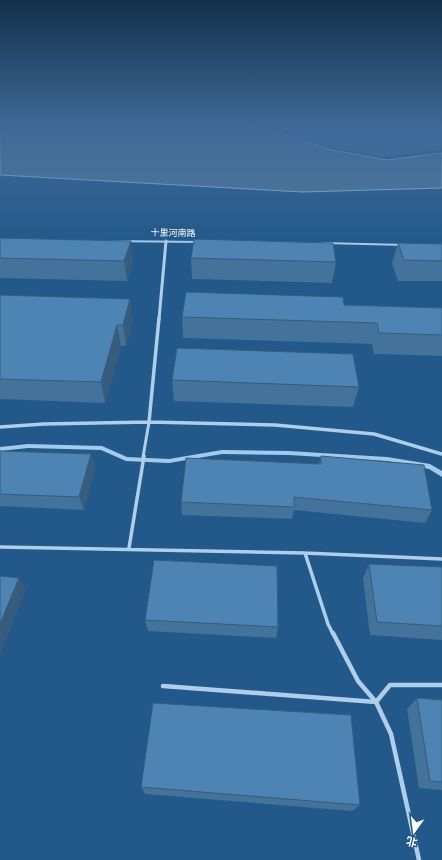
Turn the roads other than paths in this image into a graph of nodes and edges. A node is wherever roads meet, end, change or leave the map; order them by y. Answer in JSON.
{"nodes":[{"id":1,"x":103,"y":240,"type":"edge"},
{"id":2,"x":166,"y":241,"type":"junction"},
{"id":3,"x":206,"y":242,"type":"edge"},
{"id":4,"x":316,"y":243,"type":"edge"},
{"id":5,"x":410,"y":245,"type":"edge"},
{"id":6,"x":150,"y":422,"type":"junction"},
{"id":7,"x":0,"y":427,"type":"edge"},
{"id":8,"x":442,"y":454,"type":"edge"},
{"id":9,"x":0,"y":547,"type":"edge"},
{"id":10,"x":128,"y":548,"type":"junction"},
{"id":11,"x":305,"y":553,"type":"junction"},
{"id":12,"x":442,"y":559,"type":"edge"},
{"id":13,"x":442,"y":685,"type":"edge"},
{"id":14,"x":163,"y":686,"type":"dead end"},
{"id":15,"x":376,"y":702,"type":"junction"},
{"id":16,"x":419,"y":860,"type":"edge"}],
"edges":[{"from":1,"to":2,"type":"street","name":"十里河南路"},
{"from":2,"to":3,"type":"street","name":"十里河南路"},
{"from":2,"to":6,"type":"street"},
{"from":4,"to":5,"type":"street"},
{"from":6,"to":7,"type":"street"},
{"from":6,"to":8,"type":"street"},
{"from":6,"to":10,"type":"lane"},
{"from":9,"to":10,"type":"lane"},
{"from":10,"to":11,"type":"lane"},
{"from":11,"to":12,"type":"lane"},
{"from":11,"to":15,"type":"lane"},
{"from":13,"to":15,"type":"lane"},
{"from":14,"to":15,"type":"lane"},
{"from":15,"to":16,"type":"lane"}]}
